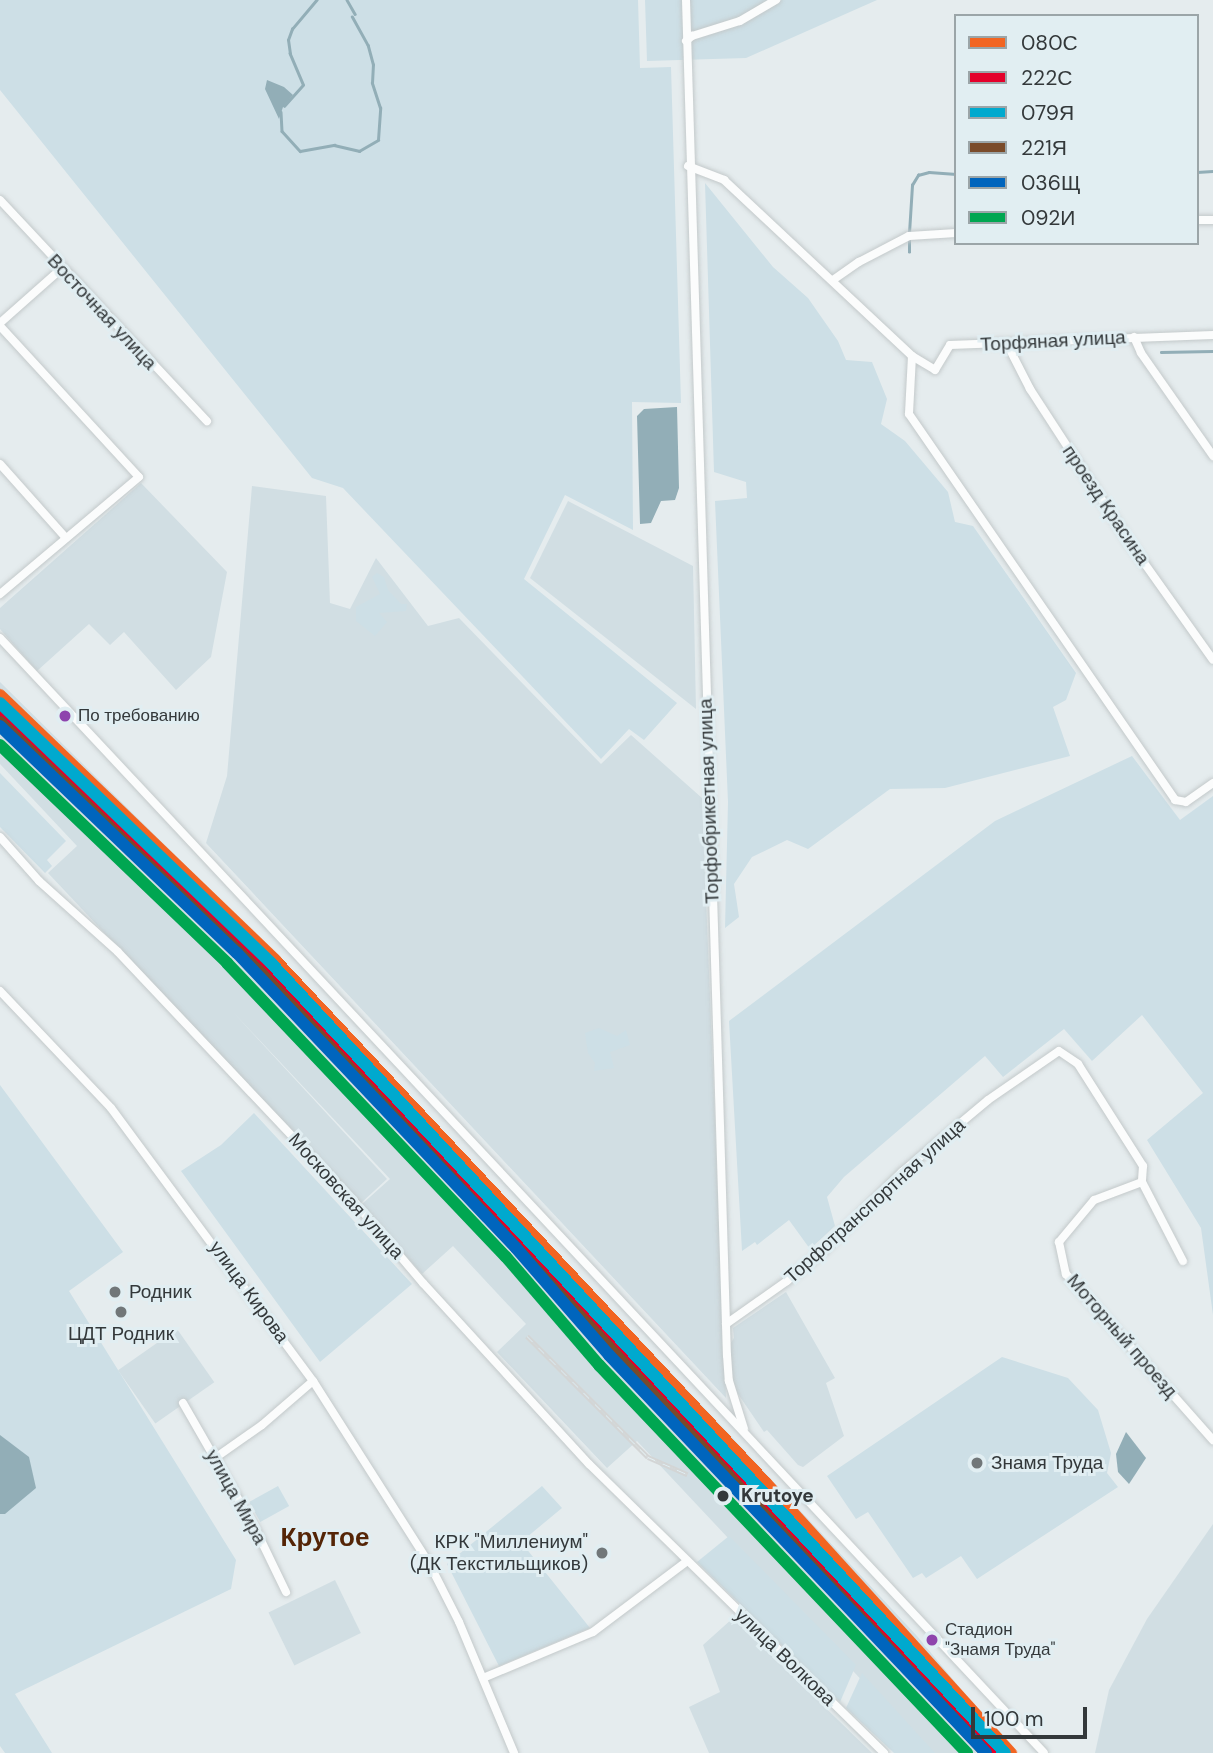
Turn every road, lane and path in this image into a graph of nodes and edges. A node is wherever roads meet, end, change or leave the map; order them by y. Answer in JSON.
{"nodes":[{"id":1,"x":686,"y":0,"type":"edge"},
{"id":2,"x":776,"y":0,"type":"edge"},
{"id":3,"x":686,"y":41,"type":"junction"},
{"id":4,"x":688,"y":166,"type":"junction"},
{"id":5,"x":0,"y":200,"type":"edge"},
{"id":6,"x":954,"y":233,"type":"edge"},
{"id":7,"x":61,"y":269,"type":"junction"},
{"id":8,"x":833,"y":280,"type":"junction"},
{"id":9,"x":0,"y":324,"type":"edge"},
{"id":10,"x":1213,"y":335,"type":"edge"},
{"id":11,"x":1133,"y":337,"type":"junction"},
{"id":12,"x":1007,"y":344,"type":"junction"},
{"id":13,"x":912,"y":356,"type":"junction"},
{"id":14,"x":207,"y":421,"type":"dead end"},
{"id":15,"x":1213,"y":456,"type":"edge"},
{"id":16,"x":0,"y":464,"type":"edge"},
{"id":17,"x":66,"y":538,"type":"junction"},
{"id":18,"x":0,"y":594,"type":"edge"},
{"id":19,"x":0,"y":638,"type":"edge"},
{"id":20,"x":1213,"y":660,"type":"edge"},
{"id":21,"x":1213,"y":783,"type":"edge"},
{"id":22,"x":0,"y":836,"type":"edge"},
{"id":23,"x":0,"y":991,"type":"edge"},
{"id":24,"x":1142,"y":1182,"type":"junction"},
{"id":25,"x":1182,"y":1261,"type":"dead end"},
{"id":26,"x":726,"y":1324,"type":"junction"},
{"id":27,"x":313,"y":1381,"type":"junction"},
{"id":28,"x":183,"y":1404,"type":"dead end"},
{"id":29,"x":744,"y":1432,"type":"junction"},
{"id":30,"x":1213,"y":1440,"type":"edge"},
{"id":31,"x":215,"y":1458,"type":"junction"},
{"id":32,"x":686,"y":1562,"type":"junction"},
{"id":33,"x":286,"y":1592,"type":"dead end"},
{"id":34,"x":483,"y":1678,"type":"junction"},
{"id":35,"x":514,"y":1753,"type":"edge"},
{"id":36,"x":884,"y":1753,"type":"edge"},
{"id":37,"x":1044,"y":1753,"type":"edge"}],
"edges":[{"from":1,"to":3,"type":"street","name":"Торфобрикетная улица"},
{"from":2,"to":3,"type":"street"},
{"from":3,"to":4,"type":"street","name":"Торфобрикетная улица"},
{"from":4,"to":8,"type":"street"},
{"from":4,"to":26,"type":"street","name":"Торфобрикетная улица"},
{"from":5,"to":7,"type":"street","name":"Восточная улица"},
{"from":6,"to":8,"type":"street"},
{"from":7,"to":9,"type":"street"},
{"from":7,"to":14,"type":"street","name":"Восточная улица"},
{"from":8,"to":13,"type":"street"},
{"from":9,"to":17,"type":"street"},
{"from":10,"to":11,"type":"street","name":"Торфяная улица"},
{"from":11,"to":12,"type":"street","name":"Торфяная улица"},
{"from":11,"to":15,"type":"street"},
{"from":12,"to":13,"type":"street","name":"Торфяная улица"},
{"from":12,"to":20,"type":"street","name":"проезд Красина"},
{"from":13,"to":21,"type":"street"},
{"from":16,"to":17,"type":"street"},
{"from":17,"to":18,"type":"street"},
{"from":19,"to":29,"type":"street","name":"Торфобрикетная улица"},
{"from":22,"to":32,"type":"street","name":"Московская улица"},
{"from":23,"to":27,"type":"street","name":"улица Кирова"},
{"from":24,"to":25,"type":"street","name":"Торфотранспортная улица"},
{"from":24,"to":26,"type":"street","name":"Торфотранспортная улица"},
{"from":24,"to":30,"type":"street","name":"Моторный проезд"},
{"from":26,"to":29,"type":"street","name":"Торфобрикетная улица"},
{"from":27,"to":31,"type":"street"},
{"from":27,"to":34,"type":"street","name":"улица Кирова"},
{"from":28,"to":31,"type":"street","name":"улица Мира"},
{"from":29,"to":37,"type":"street","name":"Торфобрикетная улица"},
{"from":31,"to":33,"type":"street","name":"улица Мира"},
{"from":32,"to":34,"type":"street"},
{"from":32,"to":36,"type":"street","name":"улица Волкова"},
{"from":34,"to":35,"type":"street","name":"улица Кирова"}]}
